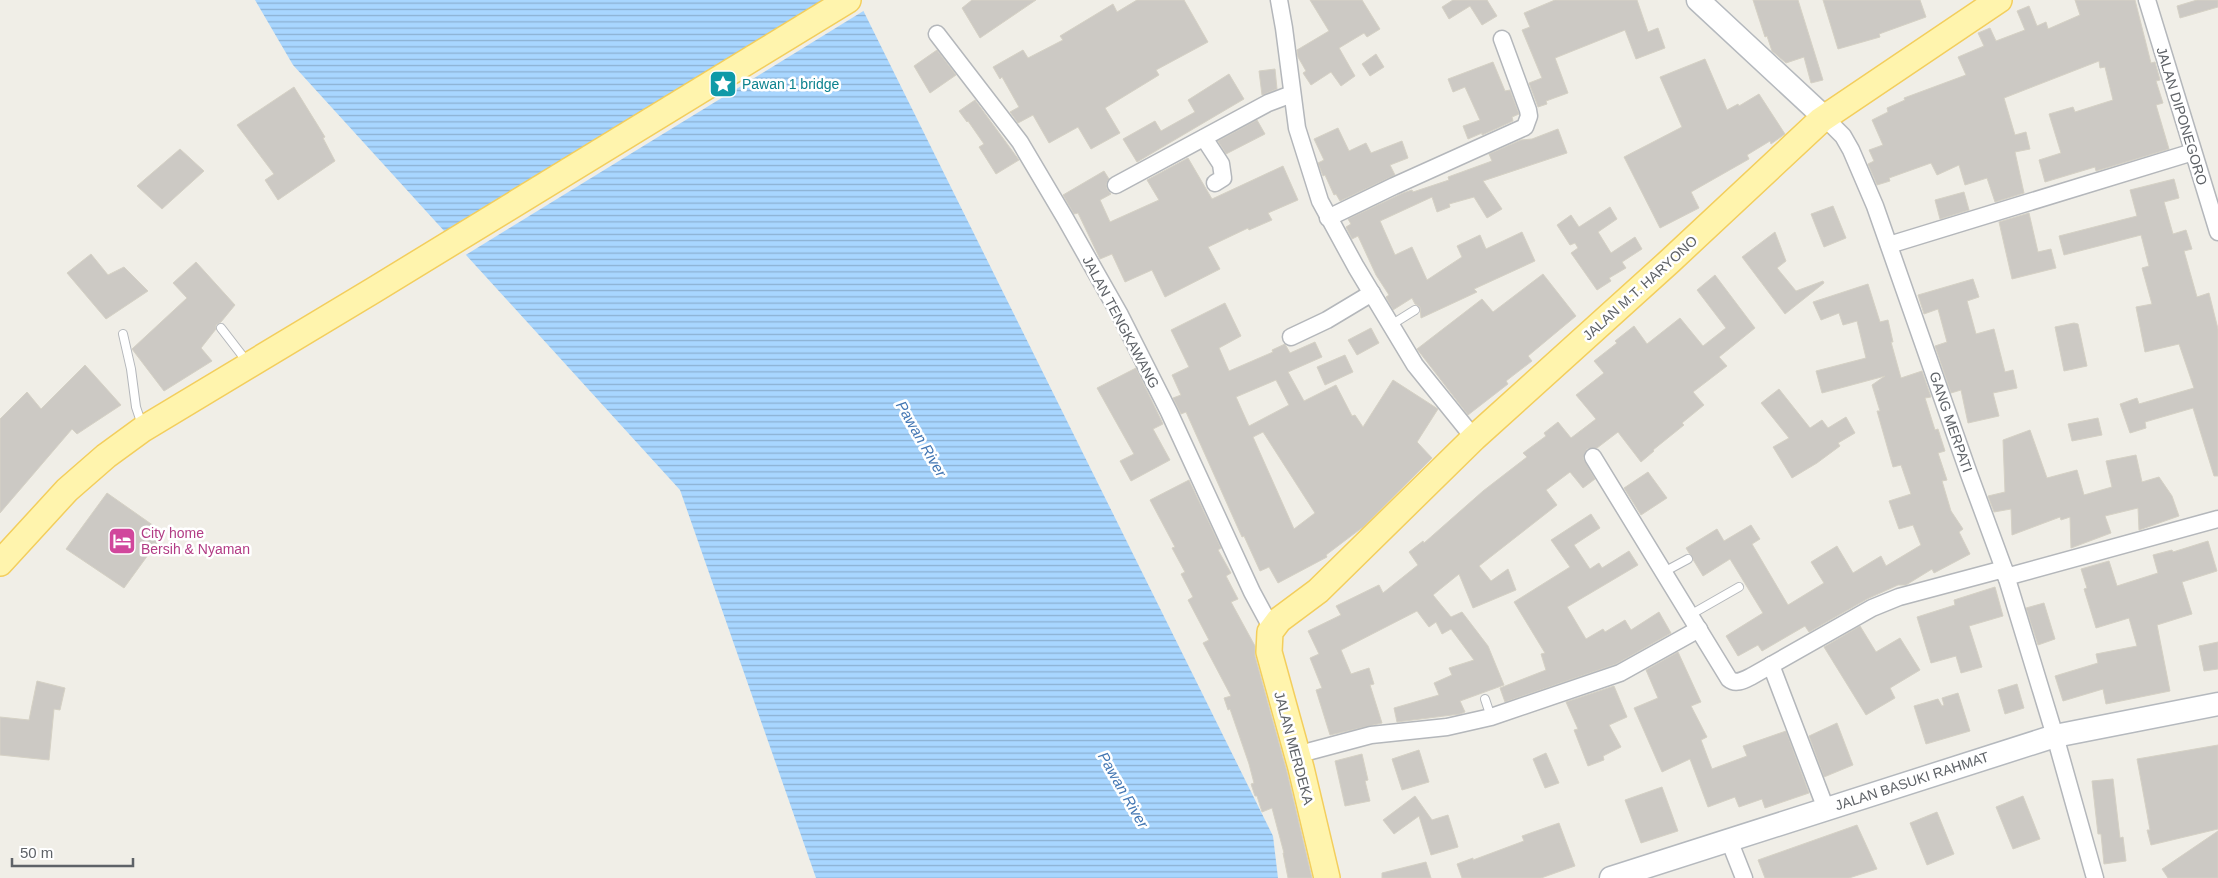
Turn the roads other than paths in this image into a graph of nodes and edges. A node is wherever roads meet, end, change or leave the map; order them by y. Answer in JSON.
{"nodes":[{"id":1,"x":848,"y":0,"type":"edge"},
{"id":2,"x":1279,"y":0,"type":"edge"},
{"id":3,"x":1698,"y":0,"type":"edge"},
{"id":4,"x":2000,"y":0,"type":"edge"},
{"id":5,"x":2147,"y":0,"type":"edge"},
{"id":6,"x":937,"y":34,"type":"dead end"},
{"id":7,"x":1502,"y":38,"type":"dead end"},
{"id":8,"x":1292,"y":94,"type":"junction"},
{"id":9,"x":1825,"y":118,"type":"junction"},
{"id":10,"x":1204,"y":138,"type":"junction"},
{"id":11,"x":2193,"y":152,"type":"junction"},
{"id":12,"x":1215,"y":183,"type":"dead end"},
{"id":13,"x":1116,"y":184,"type":"dead end"},
{"id":14,"x":1328,"y":218,"type":"junction"},
{"id":15,"x":2218,"y":232,"type":"edge"},
{"id":16,"x":1889,"y":245,"type":"junction"},
{"id":17,"x":1372,"y":293,"type":"junction"},
{"id":18,"x":1415,"y":310,"type":"dead end"},
{"id":19,"x":1391,"y":325,"type":"junction"},
{"id":20,"x":221,"y":328,"type":"dead end"},
{"id":21,"x":122,"y":334,"type":"dead end"},
{"id":22,"x":1291,"y":337,"type":"dead end"},
{"id":23,"x":249,"y":364,"type":"junction"},
{"id":24,"x":143,"y":429,"type":"junction"},
{"id":25,"x":1474,"y":438,"type":"junction"},
{"id":26,"x":1593,"y":457,"type":"dead end"},
{"id":27,"x":2218,"y":519,"type":"edge"},
{"id":28,"x":1688,"y":559,"type":"dead end"},
{"id":29,"x":0,"y":563,"type":"edge"},
{"id":30,"x":1662,"y":573,"type":"junction"},
{"id":31,"x":2005,"y":573,"type":"junction"},
{"id":32,"x":1739,"y":587,"type":"dead end"},
{"id":33,"x":1690,"y":615,"type":"junction"},
{"id":34,"x":1280,"y":625,"type":"junction"},
{"id":35,"x":1699,"y":629,"type":"junction"},
{"id":36,"x":1771,"y":665,"type":"junction"},
{"id":37,"x":1485,"y":699,"type":"dead end"},
{"id":38,"x":2218,"y":704,"type":"edge"},
{"id":39,"x":1491,"y":717,"type":"junction"},
{"id":40,"x":2055,"y":736,"type":"junction"},
{"id":41,"x":1311,"y":751,"type":"junction"},
{"id":42,"x":1826,"y":809,"type":"junction"},
{"id":43,"x":1729,"y":840,"type":"junction"},
{"id":44,"x":1327,"y":878,"type":"edge"},
{"id":45,"x":1344,"y":878,"type":"edge"},
{"id":46,"x":1612,"y":878,"type":"edge"},
{"id":47,"x":1744,"y":878,"type":"edge"},
{"id":48,"x":2094,"y":878,"type":"edge"}],
"edges":[{"from":1,"to":23,"type":"main road"},
{"from":2,"to":8,"type":"street"},
{"from":3,"to":9,"type":"street"},
{"from":4,"to":9,"type":"main road","name":"JALAN M.T. HARYONO"},
{"from":5,"to":11,"type":"street","name":"JALAN DIPONEGORO"},
{"from":6,"to":34,"type":"street","name":"JALAN TENGKAWANG"},
{"from":7,"to":14,"type":"street"},
{"from":8,"to":10,"type":"street"},
{"from":8,"to":14,"type":"street"},
{"from":9,"to":16,"type":"street","name":"GANG MERPATI"},
{"from":9,"to":25,"type":"main road","name":"JALAN M.T. HARYONO"},
{"from":10,"to":12,"type":"street"},
{"from":10,"to":13,"type":"street"},
{"from":11,"to":15,"type":"street","name":"JALAN DIPONEGORO"},
{"from":11,"to":16,"type":"street"},
{"from":14,"to":17,"type":"street"},
{"from":16,"to":31,"type":"street","name":"GANG MERPATI"},
{"from":17,"to":19,"type":"street"},
{"from":17,"to":22,"type":"street"},
{"from":18,"to":19,"type":"lane"},
{"from":19,"to":25,"type":"street"},
{"from":20,"to":23,"type":"lane"},
{"from":21,"to":24,"type":"lane"},
{"from":23,"to":24,"type":"main road"},
{"from":24,"to":29,"type":"main road"},
{"from":25,"to":34,"type":"main road","name":"JALAN M.T. HARYONO"},
{"from":26,"to":30,"type":"street"},
{"from":27,"to":31,"type":"street"},
{"from":28,"to":30,"type":"lane"},
{"from":30,"to":33,"type":"street"},
{"from":31,"to":36,"type":"street"},
{"from":31,"to":40,"type":"street","name":"GANG MERPATI"},
{"from":32,"to":33,"type":"lane"},
{"from":33,"to":35,"type":"street"},
{"from":34,"to":41,"type":"main road","name":"JALAN MERDEKA"},
{"from":34,"to":44,"type":"main road","name":"JALAN MERDEKA"},
{"from":35,"to":36,"type":"street"},
{"from":35,"to":39,"type":"street"},
{"from":36,"to":42,"type":"street"},
{"from":37,"to":39,"type":"lane"},
{"from":38,"to":40,"type":"street","name":"JALAN BASUKI RAHMAT"},
{"from":39,"to":41,"type":"street"},
{"from":40,"to":42,"type":"street","name":"JALAN BASUKI RAHMAT"},
{"from":40,"to":48,"type":"street","name":"GANG MERPATI"},
{"from":41,"to":45,"type":"main road","name":"JALAN MERDEKA"},
{"from":42,"to":43,"type":"street","name":"JALAN BASUKI RAHMAT"},
{"from":43,"to":46,"type":"street","name":"JALAN BASUKI RAHMAT"},
{"from":43,"to":47,"type":"street"}]}
